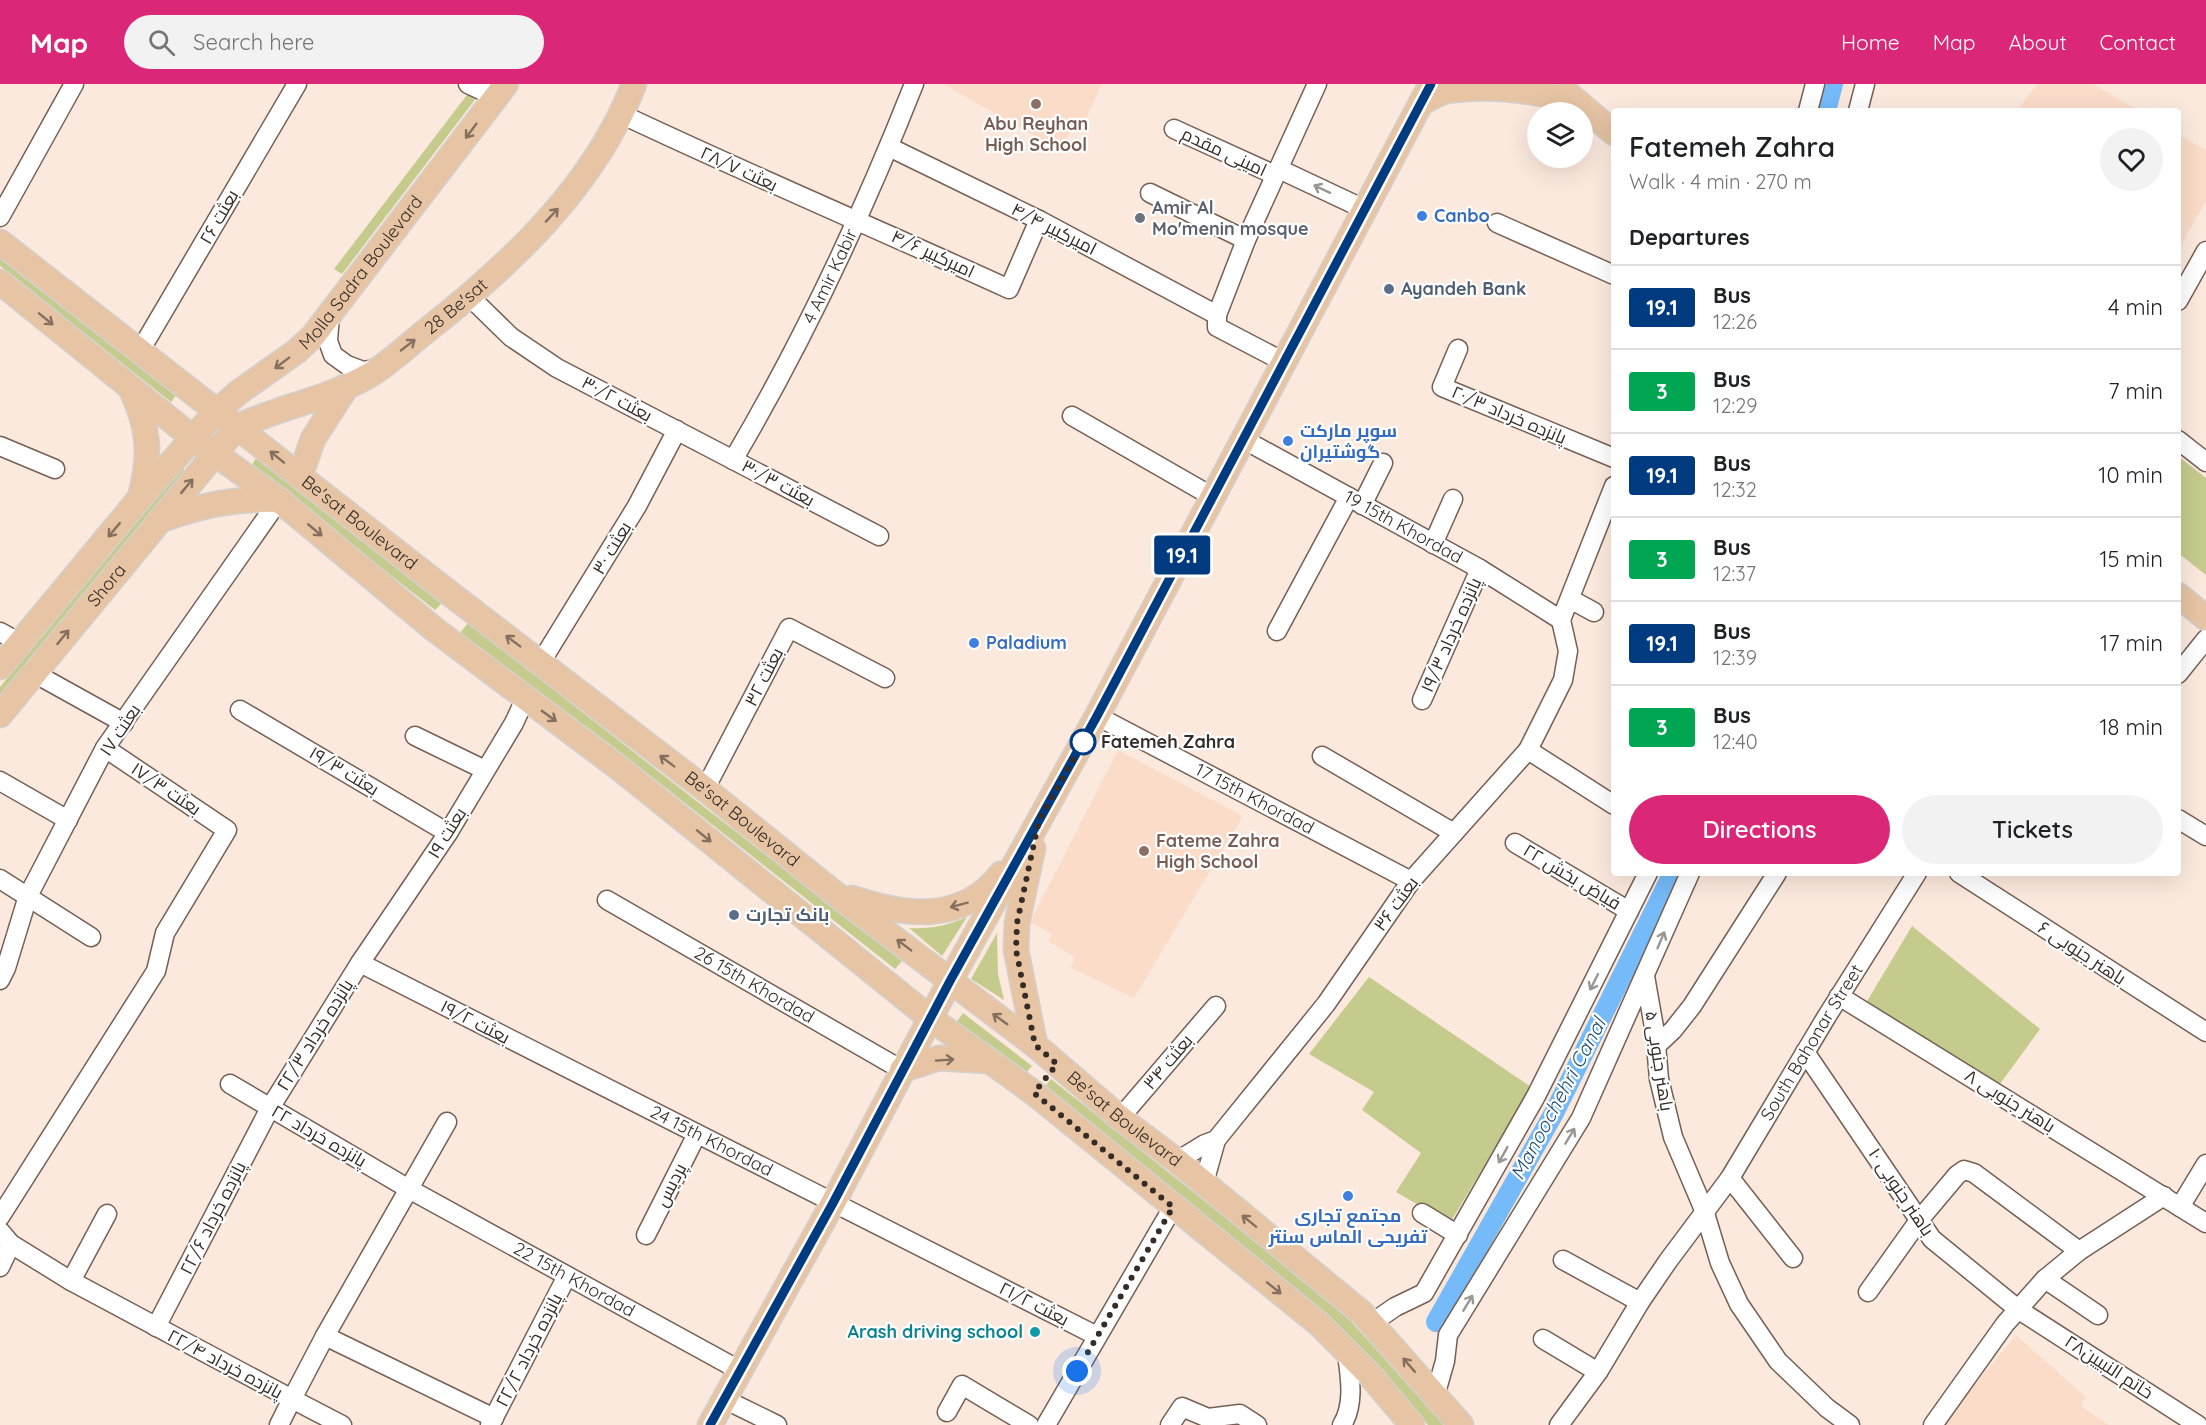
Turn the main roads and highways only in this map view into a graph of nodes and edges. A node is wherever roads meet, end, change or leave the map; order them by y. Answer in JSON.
{"nodes":[{"id":1,"x":634,"y":84,"type":"edge"},
{"id":2,"x":1556,"y":84,"type":"edge"},
{"id":3,"x":501,"y":91,"type":"edge"},
{"id":4,"x":1426,"y":94,"type":"edge"},
{"id":5,"x":1572,"y":102,"type":"edge"},
{"id":6,"x":1577,"y":102,"type":"edge"},
{"id":7,"x":1593,"y":116,"type":"edge"},
{"id":8,"x":1611,"y":131,"type":"edge"},
{"id":9,"x":0,"y":242,"type":"edge"},
{"id":10,"x":0,"y":282,"type":"edge"},
{"id":11,"x":347,"y":386,"type":"junction"},
{"id":12,"x":130,"y":387,"type":"junction"},
{"id":13,"x":216,"y":412,"type":"junction"},
{"id":14,"x":237,"y":427,"type":"junction"},
{"id":15,"x":193,"y":438,"type":"junction"},
{"id":16,"x":213,"y":453,"type":"junction"},
{"id":17,"x":300,"y":476,"type":"junction"},
{"id":18,"x":140,"y":498,"type":"junction"},
{"id":19,"x":279,"y":500,"type":"junction"},
{"id":20,"x":158,"y":521,"type":"junction"},
{"id":21,"x":2181,"y":597,"type":"edge"},
{"id":22,"x":457,"y":598,"type":"junction"},
{"id":23,"x":2206,"y":618,"type":"edge"},
{"id":24,"x":434,"y":629,"type":"junction"},
{"id":25,"x":10,"y":638,"type":"edge"},
{"id":26,"x":0,"y":667,"type":"edge"},
{"id":27,"x":0,"y":715,"type":"edge"},
{"id":28,"x":1035,"y":829,"type":"junction"},
{"id":29,"x":833,"y":892,"type":"junction"},
{"id":30,"x":950,"y":981,"type":"junction"},
{"id":31,"x":930,"y":1018,"type":"junction"},
{"id":32,"x":1035,"y":1045,"type":"junction"},
{"id":33,"x":989,"y":1061,"type":"junction"},
{"id":34,"x":1057,"y":1064,"type":"junction"},
{"id":35,"x":902,"y":1070,"type":"junction"},
{"id":36,"x":1034,"y":1093,"type":"junction"},
{"id":37,"x":710,"y":1425,"type":"edge"},
{"id":38,"x":1412,"y":1425,"type":"edge"},
{"id":39,"x":1461,"y":1425,"type":"edge"}],
"edges":[{"from":11,"to":1,"type":"main road","name":"28 Be'sat","one_way":true},
{"from":2,"to":6,"type":"main road"},
{"from":3,"to":13,"type":"main road","name":"Molla Sadra Boulevard","one_way":true},
{"from":4,"to":5,"type":"main road"},
{"from":4,"to":28,"type":"main road"},
{"from":7,"to":8,"type":"main road"},
{"from":9,"to":13,"type":"main road","name":"Be'sat Boulevard"},
{"from":10,"to":12,"type":"main road","name":"Be'sat Boulevard","one_way":true},
{"from":11,"to":14,"type":"main road","name":"28 Be'sat"},
{"from":11,"to":17,"type":"main road"},
{"from":12,"to":15,"type":"main road","name":"Be'sat Boulevard"},
{"from":12,"to":18,"type":"main road"},
{"from":13,"to":14,"type":"main road","name":"Be'sat Boulevard"},
{"from":13,"to":15,"type":"main road","name":"Molla Sadra Boulevard"},
{"from":14,"to":16,"type":"main road","name":"28 Be'sat"},
{"from":17,"to":14,"type":"main road","name":"Be'sat Boulevard","one_way":true},
{"from":15,"to":16,"type":"main road","name":"Be'sat Boulevard"},
{"from":15,"to":18,"type":"main road","name":"Shora"},
{"from":16,"to":19,"type":"main road","name":"Be'sat Boulevard"},
{"from":20,"to":16,"type":"main road","name":"Shora","one_way":true},
{"from":17,"to":22,"type":"main road","name":"Be'sat Boulevard"},
{"from":18,"to":25,"type":"main road","name":"Shora","one_way":true},
{"from":19,"to":20,"type":"main road"},
{"from":19,"to":24,"type":"main road","name":"Be'sat Boulevard","one_way":true},
{"from":27,"to":20,"type":"main road","name":"Shora","one_way":true},
{"from":21,"to":23,"type":"main road"},
{"from":22,"to":24,"type":"main road"},
{"from":29,"to":22,"type":"main road","name":"Be'sat Boulevard","one_way":true},
{"from":24,"to":31,"type":"main road","name":"Be'sat Boulevard","one_way":true},
{"from":25,"to":26,"type":"main road","name":"Shora"},
{"from":28,"to":29,"type":"main road","one_way":true},
{"from":28,"to":30,"type":"main road"},
{"from":28,"to":32,"type":"main road"},
{"from":30,"to":29,"type":"main road","name":"Be'sat Boulevard","one_way":true},
{"from":30,"to":31,"type":"main road"},
{"from":32,"to":30,"type":"main road","name":"Be'sat Boulevard","one_way":true},
{"from":31,"to":33,"type":"main road","name":"Be'sat Boulevard"},
{"from":31,"to":35,"type":"main road"},
{"from":32,"to":34,"type":"main road","name":"Be'sat Boulevard"},
{"from":35,"to":33,"type":"main road","one_way":true},
{"from":33,"to":36,"type":"main road","name":"Be'sat Boulevard"},
{"from":34,"to":36,"type":"main road"},
{"from":39,"to":34,"type":"main road","name":"Be'sat Boulevard","one_way":true},
{"from":35,"to":37,"type":"main road"},
{"from":36,"to":38,"type":"main road","name":"Be'sat Boulevard","one_way":true}]}
